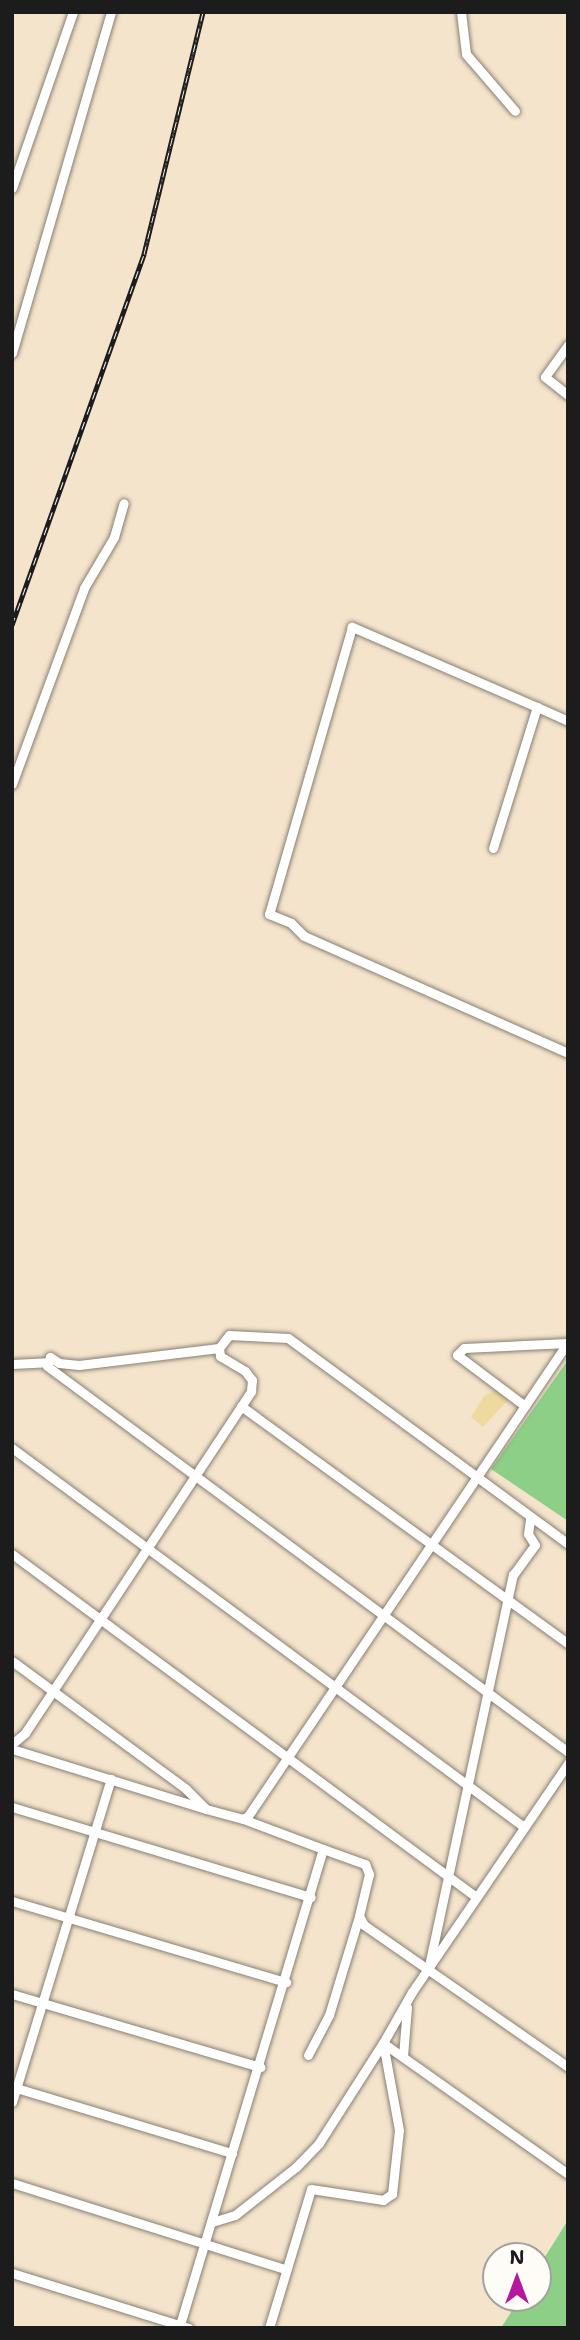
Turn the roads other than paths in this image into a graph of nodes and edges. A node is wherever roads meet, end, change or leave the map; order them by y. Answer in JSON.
{"nodes":[{"id":1,"x":73,"y":12,"type":"edge"},
{"id":2,"x":111,"y":12,"type":"edge"},
{"id":3,"x":461,"y":12,"type":"edge"},
{"id":4,"x":515,"y":111,"type":"dead end"},
{"id":5,"x":12,"y":188,"type":"edge"},
{"id":6,"x":568,"y":345,"type":"edge"},
{"id":7,"x":12,"y":354,"type":"edge"},
{"id":8,"x":568,"y":395,"type":"edge"},
{"id":9,"x":124,"y":503,"type":"dead end"},
{"id":10,"x":537,"y":708,"type":"junction"},
{"id":11,"x":568,"y":721,"type":"edge"},
{"id":12,"x":12,"y":785,"type":"edge"},
{"id":13,"x":493,"y":848,"type":"dead end"},
{"id":14,"x":568,"y":1053,"type":"edge"},
{"id":15,"x":568,"y":1342,"type":"edge"},
{"id":16,"x":219,"y":1348,"type":"junction"},
{"id":17,"x":47,"y":1362,"type":"junction"},
{"id":18,"x":12,"y":1364,"type":"edge"},
{"id":19,"x":241,"y":1406,"type":"junction"},
{"id":20,"x":525,"y":1406,"type":"junction"},
{"id":21,"x":12,"y":1448,"type":"edge"},
{"id":22,"x":478,"y":1475,"type":"junction"},
{"id":23,"x":194,"y":1478,"type":"junction"},
{"id":24,"x":530,"y":1519,"type":"junction"},
{"id":25,"x":568,"y":1544,"type":"edge"},
{"id":26,"x":429,"y":1546,"type":"junction"},
{"id":27,"x":149,"y":1548,"type":"junction"},
{"id":28,"x":12,"y":1554,"type":"edge"},
{"id":29,"x":507,"y":1601,"type":"junction"},
{"id":30,"x":383,"y":1616,"type":"junction"},
{"id":31,"x":102,"y":1618,"type":"junction"},
{"id":32,"x":568,"y":1644,"type":"edge"},
{"id":33,"x":12,"y":1661,"type":"edge"},
{"id":34,"x":336,"y":1687,"type":"junction"},
{"id":35,"x":53,"y":1690,"type":"junction"},
{"id":36,"x":486,"y":1692,"type":"junction"},
{"id":37,"x":12,"y":1747,"type":"edge"},
{"id":38,"x":568,"y":1752,"type":"edge"},
{"id":39,"x":290,"y":1756,"type":"junction"},
{"id":40,"x":568,"y":1763,"type":"edge"},
{"id":41,"x":111,"y":1779,"type":"junction"},
{"id":42,"x":465,"y":1783,"type":"junction"},
{"id":43,"x":12,"y":1807,"type":"edge"},
{"id":44,"x":206,"y":1810,"type":"junction"},
{"id":45,"x":243,"y":1819,"type":"junction"},
{"id":46,"x":524,"y":1827,"type":"junction"},
{"id":47,"x":95,"y":1830,"type":"junction"},
{"id":48,"x":323,"y":1849,"type":"junction"},
{"id":49,"x":447,"y":1875,"type":"junction"},
{"id":50,"x":311,"y":1897,"type":"junction"},
{"id":51,"x":476,"y":1897,"type":"junction"},
{"id":52,"x":12,"y":1901,"type":"edge"},
{"id":53,"x":359,"y":1916,"type":"junction"},
{"id":54,"x":68,"y":1917,"type":"junction"},
{"id":55,"x":429,"y":1967,"type":"junction"},
{"id":56,"x":286,"y":1982,"type":"junction"},
{"id":57,"x":12,"y":1994,"type":"edge"},
{"id":58,"x":408,"y":2001,"type":"junction"},
{"id":59,"x":43,"y":2003,"type":"junction"},
{"id":60,"x":383,"y":2043,"type":"junction"},
{"id":61,"x":308,"y":2055,"type":"dead end"},
{"id":62,"x":403,"y":2056,"type":"junction"},
{"id":63,"x":260,"y":2067,"type":"junction"},
{"id":64,"x":568,"y":2067,"type":"edge"},
{"id":65,"x":14,"y":2087,"type":"edge"},
{"id":66,"x":12,"y":2102,"type":"edge"},
{"id":67,"x":232,"y":2153,"type":"junction"},
{"id":68,"x":568,"y":2174,"type":"edge"},
{"id":69,"x":12,"y":2183,"type":"edge"},
{"id":70,"x":212,"y":2222,"type":"junction"},
{"id":71,"x":205,"y":2243,"type":"junction"},
{"id":72,"x":284,"y":2269,"type":"junction"},
{"id":73,"x":12,"y":2273,"type":"edge"},
{"id":74,"x":183,"y":2326,"type":"edge"},
{"id":75,"x":269,"y":2328,"type":"edge"}],
"edges":[{"from":1,"to":5,"type":"street"},
{"from":2,"to":7,"type":"street"},
{"from":3,"to":4,"type":"street"},
{"from":6,"to":8,"type":"street"},
{"from":9,"to":12,"type":"street"},
{"from":10,"to":11,"type":"street"},
{"from":10,"to":13,"type":"street"},
{"from":10,"to":14,"type":"street"},
{"from":15,"to":20,"type":"street"},
{"from":15,"to":20,"type":"street"},
{"from":16,"to":17,"type":"street"},
{"from":16,"to":19,"type":"street"},
{"from":16,"to":22,"type":"street"},
{"from":17,"to":18,"type":"street"},
{"from":17,"to":23,"type":"street"},
{"from":19,"to":23,"type":"street"},
{"from":19,"to":26,"type":"street"},
{"from":20,"to":22,"type":"street"},
{"from":21,"to":27,"type":"street"},
{"from":22,"to":24,"type":"street"},
{"from":22,"to":26,"type":"street"},
{"from":23,"to":27,"type":"street"},
{"from":23,"to":30,"type":"street"},
{"from":24,"to":25,"type":"street"},
{"from":24,"to":29,"type":"street"},
{"from":26,"to":29,"type":"street"},
{"from":26,"to":30,"type":"street"},
{"from":27,"to":31,"type":"street"},
{"from":27,"to":34,"type":"street"},
{"from":28,"to":31,"type":"street"},
{"from":29,"to":32,"type":"street"},
{"from":29,"to":36,"type":"street"},
{"from":30,"to":34,"type":"street"},
{"from":30,"to":36,"type":"street"},
{"from":31,"to":35,"type":"street"},
{"from":31,"to":39,"type":"street"},
{"from":33,"to":35,"type":"street"},
{"from":34,"to":39,"type":"street"},
{"from":34,"to":42,"type":"street"},
{"from":35,"to":37,"type":"street"},
{"from":35,"to":44,"type":"street"},
{"from":36,"to":38,"type":"street"},
{"from":36,"to":42,"type":"street"},
{"from":37,"to":41,"type":"street"},
{"from":39,"to":45,"type":"street"},
{"from":39,"to":49,"type":"street"},
{"from":40,"to":46,"type":"street"},
{"from":41,"to":44,"type":"street"},
{"from":41,"to":47,"type":"street"},
{"from":42,"to":46,"type":"street"},
{"from":42,"to":49,"type":"street"},
{"from":43,"to":47,"type":"street"},
{"from":44,"to":45,"type":"street"},
{"from":45,"to":48,"type":"street"},
{"from":46,"to":51,"type":"street"},
{"from":47,"to":50,"type":"street"},
{"from":47,"to":54,"type":"street"},
{"from":48,"to":50,"type":"street"},
{"from":48,"to":53,"type":"street"},
{"from":49,"to":51,"type":"street"},
{"from":49,"to":55,"type":"street"},
{"from":50,"to":56,"type":"street"},
{"from":51,"to":55,"type":"street"},
{"from":52,"to":54,"type":"street"},
{"from":53,"to":55,"type":"street"},
{"from":53,"to":61,"type":"street"},
{"from":54,"to":56,"type":"street"},
{"from":54,"to":59,"type":"street"},
{"from":55,"to":58,"type":"street"},
{"from":55,"to":64,"type":"street"},
{"from":56,"to":63,"type":"street"},
{"from":57,"to":59,"type":"street"},
{"from":58,"to":60,"type":"street"},
{"from":58,"to":62,"type":"street"},
{"from":59,"to":63,"type":"street"},
{"from":59,"to":65,"type":"street"},
{"from":60,"to":62,"type":"street"},
{"from":60,"to":70,"type":"street"},
{"from":60,"to":72,"type":"street"},
{"from":62,"to":68,"type":"street"},
{"from":63,"to":67,"type":"street"},
{"from":65,"to":66,"type":"street"},
{"from":65,"to":67,"type":"street"},
{"from":67,"to":70,"type":"street"},
{"from":69,"to":71,"type":"street"},
{"from":70,"to":71,"type":"street"},
{"from":71,"to":72,"type":"street"},
{"from":71,"to":74,"type":"street"},
{"from":72,"to":75,"type":"street"},
{"from":73,"to":74,"type":"street"}]}
